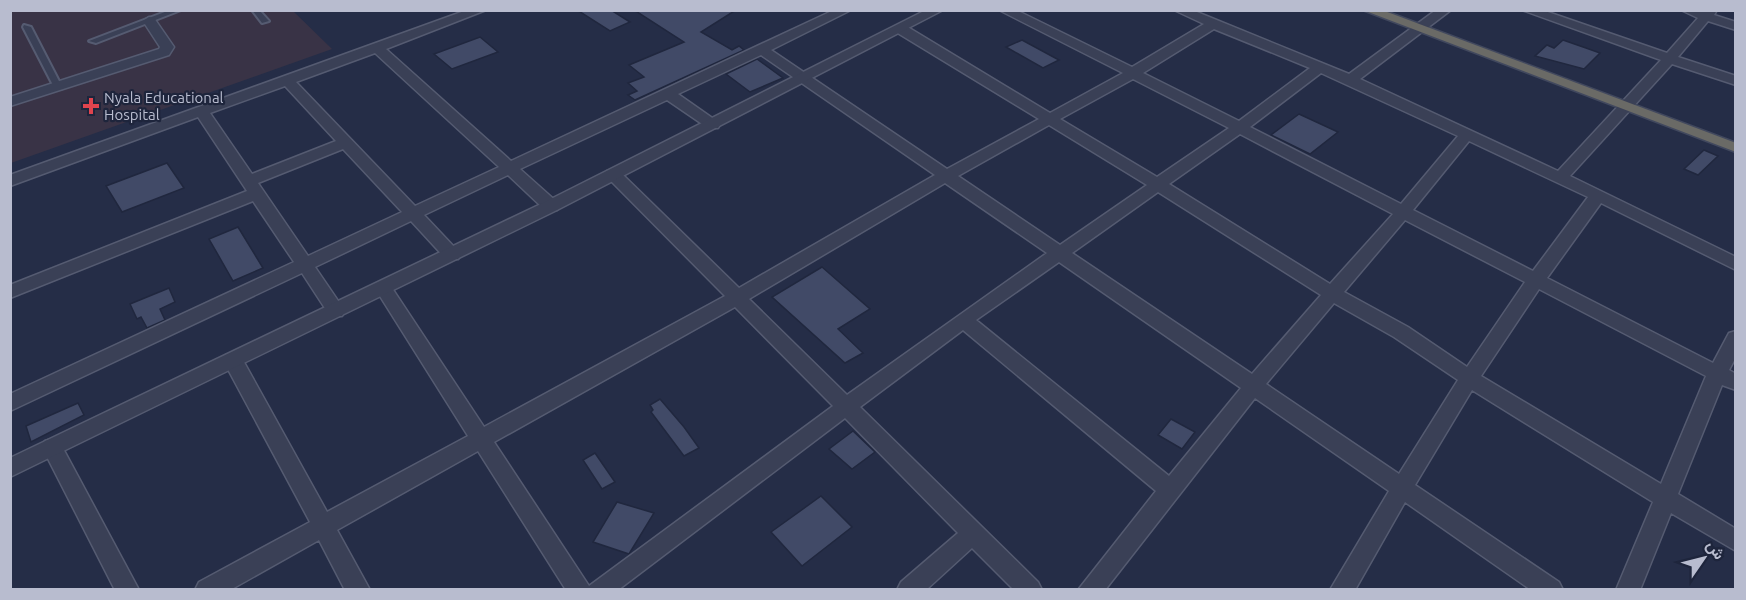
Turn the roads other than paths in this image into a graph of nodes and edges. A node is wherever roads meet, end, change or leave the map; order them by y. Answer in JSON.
{"nodes":[{"id":1,"x":178,"y":10,"type":"edge"},
{"id":2,"x":255,"y":10,"type":"edge"},
{"id":3,"x":480,"y":10,"type":"edge"},
{"id":4,"x":844,"y":10,"type":"edge"},
{"id":5,"x":1005,"y":10,"type":"edge"},
{"id":6,"x":1180,"y":10,"type":"edge"},
{"id":7,"x":1369,"y":10,"type":"edge"},
{"id":8,"x":1445,"y":10,"type":"edge"},
{"id":9,"x":1528,"y":10,"type":"edge"},
{"id":10,"x":1687,"y":10,"type":"edge"},
{"id":11,"x":925,"y":13,"type":"edge"},
{"id":12,"x":1708,"y":14,"type":"edge"},
{"id":13,"x":149,"y":21,"type":"junction"},
{"id":14,"x":265,"y":21,"type":"dead end"},
{"id":15,"x":1215,"y":23,"type":"junction"},
{"id":16,"x":1736,"y":26,"type":"edge"},
{"id":17,"x":27,"y":27,"type":"dead end"},
{"id":18,"x":901,"y":29,"type":"junction"},
{"id":19,"x":1419,"y":29,"type":"junction"},
{"id":20,"x":93,"y":41,"type":"dead end"},
{"id":21,"x":379,"y":49,"type":"junction"},
{"id":22,"x":763,"y":50,"type":"junction"},
{"id":23,"x":1670,"y":58,"type":"junction"},
{"id":24,"x":1321,"y":67,"type":"junction"},
{"id":25,"x":1133,"y":73,"type":"junction"},
{"id":26,"x":805,"y":78,"type":"junction"},
{"id":27,"x":1350,"y":80,"type":"junction"},
{"id":28,"x":288,"y":81,"type":"junction"},
{"id":29,"x":1736,"y":81,"type":"edge"},
{"id":30,"x":58,"y":87,"type":"junction"},
{"id":31,"x":668,"y":94,"type":"junction"},
{"id":32,"x":10,"y":102,"type":"edge"},
{"id":33,"x":1627,"y":108,"type":"junction"},
{"id":34,"x":202,"y":112,"type":"junction"},
{"id":35,"x":1048,"y":119,"type":"junction"},
{"id":36,"x":713,"y":124,"type":"junction"},
{"id":37,"x":1239,"y":128,"type":"junction"},
{"id":38,"x":1467,"y":134,"type":"junction"},
{"id":39,"x":346,"y":142,"type":"junction"},
{"id":40,"x":1736,"y":148,"type":"edge"},
{"id":41,"x":507,"y":169,"type":"junction"},
{"id":42,"x":614,"y":174,"type":"junction"},
{"id":43,"x":947,"y":175,"type":"junction"},
{"id":44,"x":1560,"y":178,"type":"junction"},
{"id":45,"x":10,"y":181,"type":"edge"},
{"id":46,"x":1157,"y":184,"type":"junction"},
{"id":47,"x":251,"y":188,"type":"junction"},
{"id":48,"x":1598,"y":195,"type":"junction"},
{"id":49,"x":551,"y":206,"type":"junction"},
{"id":50,"x":1403,"y":213,"type":"junction"},
{"id":51,"x":414,"y":214,"type":"junction"},
{"id":52,"x":1058,"y":253,"type":"junction"},
{"id":53,"x":452,"y":255,"type":"junction"},
{"id":54,"x":1736,"y":264,"type":"edge"},
{"id":55,"x":307,"y":265,"type":"junction"},
{"id":56,"x":1535,"y":281,"type":"junction"},
{"id":57,"x":384,"y":289,"type":"junction"},
{"id":58,"x":10,"y":292,"type":"edge"},
{"id":59,"x":1334,"y":295,"type":"junction"},
{"id":60,"x":738,"y":297,"type":"junction"},
{"id":61,"x":336,"y":311,"type":"junction"},
{"id":62,"x":963,"y":320,"type":"junction"},
{"id":63,"x":1736,"y":338,"type":"edge"},
{"id":64,"x":233,"y":360,"type":"junction"},
{"id":65,"x":1470,"y":379,"type":"junction"},
{"id":66,"x":1726,"y":379,"type":"edge"},
{"id":67,"x":1256,"y":386,"type":"junction"},
{"id":68,"x":10,"y":403,"type":"edge"},
{"id":69,"x":849,"y":407,"type":"junction"},
{"id":70,"x":482,"y":436,"type":"junction"},
{"id":71,"x":52,"y":447,"type":"junction"},
{"id":72,"x":10,"y":468,"type":"edge"},
{"id":73,"x":1404,"y":488,"type":"junction"},
{"id":74,"x":1170,"y":490,"type":"junction"},
{"id":75,"x":1666,"y":500,"type":"junction"},
{"id":76,"x":324,"y":523,"type":"junction"},
{"id":77,"x":974,"y":532,"type":"junction"},
{"id":78,"x":1736,"y":542,"type":"edge"},
{"id":79,"x":127,"y":590,"type":"edge"},
{"id":80,"x":207,"y":590,"type":"edge"},
{"id":81,"x":358,"y":590,"type":"edge"},
{"id":82,"x":579,"y":590,"type":"edge"},
{"id":83,"x":599,"y":590,"type":"edge"},
{"id":84,"x":909,"y":590,"type":"edge"},
{"id":85,"x":1030,"y":590,"type":"edge"},
{"id":86,"x":1090,"y":590,"type":"edge"},
{"id":87,"x":1342,"y":590,"type":"edge"},
{"id":88,"x":1551,"y":590,"type":"edge"},
{"id":89,"x":1628,"y":590,"type":"edge"}],
"edges":[{"from":1,"to":13,"type":"lane"},
{"from":2,"to":14,"type":"lane"},
{"from":3,"to":21,"type":"street"},
{"from":4,"to":22,"type":"street"},
{"from":5,"to":25,"type":"street"},
{"from":6,"to":15,"type":"street"},
{"from":7,"to":19,"type":"highway"},
{"from":8,"to":19,"type":"street"},
{"from":9,"to":23,"type":"street"},
{"from":10,"to":12,"type":"street"},
{"from":11,"to":18,"type":"street"},
{"from":12,"to":16,"type":"street"},
{"from":12,"to":23,"type":"street"},
{"from":13,"to":20,"type":"lane"},
{"from":13,"to":30,"type":"street"},
{"from":15,"to":24,"type":"street"},
{"from":15,"to":25,"type":"street"},
{"from":17,"to":30,"type":"lane"},
{"from":18,"to":26,"type":"street"},
{"from":18,"to":35,"type":"street"},
{"from":19,"to":27,"type":"street"},
{"from":19,"to":33,"type":"highway"},
{"from":21,"to":28,"type":"street"},
{"from":21,"to":41,"type":"street"},
{"from":22,"to":26,"type":"street"},
{"from":22,"to":31,"type":"street"},
{"from":23,"to":29,"type":"street"},
{"from":23,"to":33,"type":"street"},
{"from":24,"to":27,"type":"street"},
{"from":24,"to":37,"type":"street"},
{"from":25,"to":35,"type":"street"},
{"from":25,"to":37,"type":"street"},
{"from":26,"to":36,"type":"street"},
{"from":26,"to":43,"type":"street"},
{"from":27,"to":38,"type":"street"},
{"from":28,"to":34,"type":"street"},
{"from":28,"to":39,"type":"street"},
{"from":30,"to":32,"type":"street"},
{"from":31,"to":36,"type":"street"},
{"from":31,"to":41,"type":"street"},
{"from":33,"to":40,"type":"highway"},
{"from":33,"to":44,"type":"street"},
{"from":34,"to":45,"type":"street"},
{"from":34,"to":47,"type":"street"},
{"from":35,"to":43,"type":"street"},
{"from":35,"to":46,"type":"street"},
{"from":36,"to":42,"type":"street"},
{"from":37,"to":46,"type":"street"},
{"from":37,"to":50,"type":"street"},
{"from":38,"to":44,"type":"street"},
{"from":38,"to":50,"type":"street"},
{"from":39,"to":47,"type":"street"},
{"from":39,"to":51,"type":"street"},
{"from":41,"to":49,"type":"street"},
{"from":41,"to":51,"type":"street"},
{"from":42,"to":49,"type":"street"},
{"from":42,"to":60,"type":"street"},
{"from":43,"to":52,"type":"street"},
{"from":43,"to":60,"type":"street"},
{"from":44,"to":48,"type":"street"},
{"from":46,"to":52,"type":"street"},
{"from":46,"to":59,"type":"street"},
{"from":47,"to":55,"type":"street"},
{"from":47,"to":58,"type":"street"},
{"from":48,"to":54,"type":"street"},
{"from":48,"to":56,"type":"street"},
{"from":49,"to":53,"type":"street"},
{"from":50,"to":56,"type":"street"},
{"from":50,"to":59,"type":"street"},
{"from":51,"to":53,"type":"street"},
{"from":51,"to":55,"type":"street"},
{"from":52,"to":62,"type":"street"},
{"from":52,"to":67,"type":"street"},
{"from":53,"to":57,"type":"street"},
{"from":55,"to":61,"type":"street"},
{"from":55,"to":68,"type":"street"},
{"from":56,"to":65,"type":"street"},
{"from":56,"to":66,"type":"street"},
{"from":57,"to":61,"type":"street"},
{"from":57,"to":70,"type":"street"},
{"from":59,"to":65,"type":"street"},
{"from":59,"to":67,"type":"street"},
{"from":60,"to":69,"type":"street"},
{"from":60,"to":70,"type":"street"},
{"from":61,"to":64,"type":"street"},
{"from":62,"to":69,"type":"street"},
{"from":62,"to":74,"type":"street"},
{"from":63,"to":66,"type":"street"},
{"from":64,"to":71,"type":"street"},
{"from":64,"to":76,"type":"street"},
{"from":65,"to":73,"type":"street"},
{"from":65,"to":75,"type":"street"},
{"from":66,"to":75,"type":"street"},
{"from":67,"to":73,"type":"street"},
{"from":67,"to":74,"type":"street"},
{"from":69,"to":77,"type":"street"},
{"from":69,"to":83,"type":"street"},
{"from":70,"to":76,"type":"street"},
{"from":70,"to":82,"type":"street"},
{"from":71,"to":72,"type":"street"},
{"from":71,"to":79,"type":"street"},
{"from":73,"to":87,"type":"street"},
{"from":73,"to":88,"type":"street"},
{"from":74,"to":86,"type":"street"},
{"from":75,"to":78,"type":"street"},
{"from":75,"to":89,"type":"street"},
{"from":76,"to":80,"type":"street"},
{"from":76,"to":81,"type":"street"},
{"from":77,"to":84,"type":"street"},
{"from":77,"to":85,"type":"street"}]}
